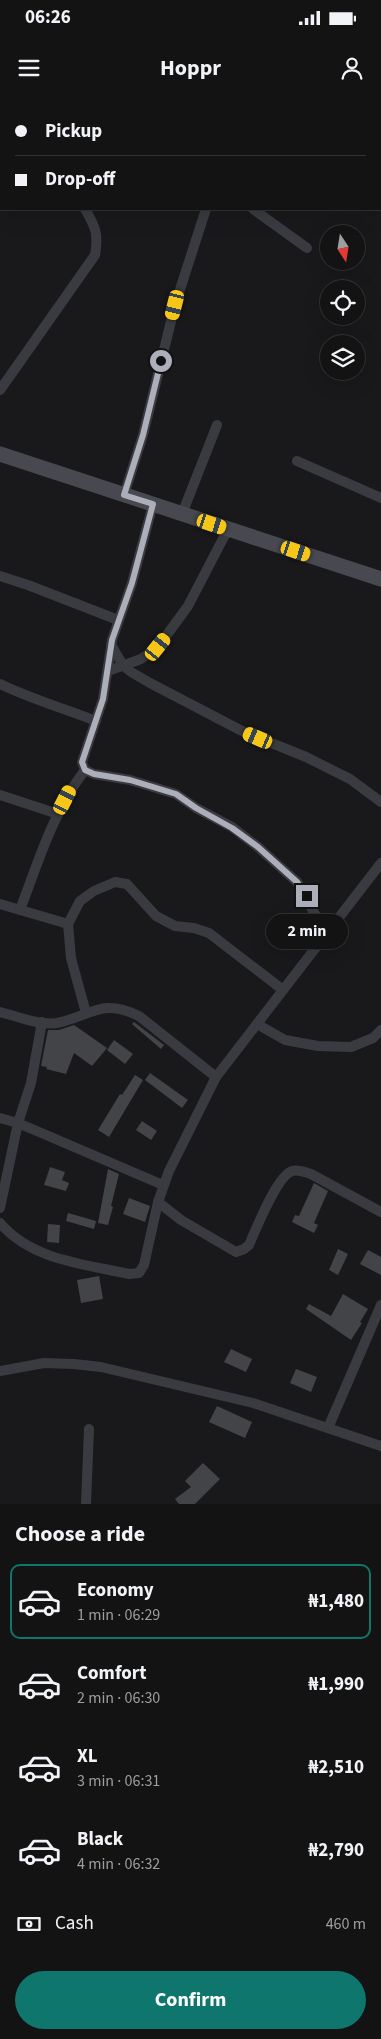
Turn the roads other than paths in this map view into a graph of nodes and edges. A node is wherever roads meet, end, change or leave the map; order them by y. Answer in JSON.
{"nodes":[{"id":1,"x":86,"y":210,"type":"edge"},
{"id":2,"x":206,"y":210,"type":"edge"},
{"id":3,"x":254,"y":210,"type":"edge"},
{"id":4,"x":307,"y":248,"type":"dead end"},
{"id":5,"x":0,"y":390,"type":"edge"},
{"id":6,"x":217,"y":425,"type":"dead end"},
{"id":7,"x":0,"y":454,"type":"edge"},
{"id":8,"x":297,"y":461,"type":"dead end"},
{"id":9,"x":124,"y":495,"type":"junction"},
{"id":10,"x":381,"y":498,"type":"edge"},
{"id":11,"x":153,"y":504,"type":"junction"},
{"id":12,"x":182,"y":514,"type":"junction"},
{"id":13,"x":228,"y":529,"type":"junction"},
{"id":14,"x":0,"y":576,"type":"edge"},
{"id":15,"x":381,"y":579,"type":"edge"},
{"id":16,"x":118,"y":620,"type":"junction"},
{"id":17,"x":111,"y":645,"type":"junction"},
{"id":18,"x":123,"y":665,"type":"junction"},
{"id":19,"x":108,"y":671,"type":"junction"},
{"id":20,"x":0,"y":684,"type":"edge"},
{"id":21,"x":96,"y":721,"type":"junction"},
{"id":22,"x":85,"y":770,"type":"junction"},
{"id":23,"x":0,"y":795,"type":"edge"},
{"id":24,"x":381,"y":802,"type":"edge"},
{"id":25,"x":58,"y":814,"type":"junction"},
{"id":26,"x":381,"y":863,"type":"edge"},
{"id":27,"x":0,"y":904,"type":"edge"},
{"id":28,"x":20,"y":910,"type":"junction"},
{"id":29,"x":68,"y":924,"type":"junction"},
{"id":30,"x":326,"y":934,"type":"junction"},
{"id":31,"x":283,"y":990,"type":"junction"},
{"id":32,"x":0,"y":1012,"type":"edge"},
{"id":33,"x":86,"y":1013,"type":"junction"},
{"id":34,"x":42,"y":1022,"type":"junction"},
{"id":35,"x":257,"y":1024,"type":"junction"},
{"id":36,"x":381,"y":1030,"type":"edge"},
{"id":37,"x":216,"y":1077,"type":"junction"},
{"id":38,"x":0,"y":1118,"type":"edge"},
{"id":39,"x":18,"y":1123,"type":"junction"},
{"id":40,"x":163,"y":1185,"type":"junction"},
{"id":41,"x":158,"y":1202,"type":"junction"},
{"id":42,"x":379,"y":1206,"type":"edge"},
{"id":43,"x":0,"y":1208,"type":"edge"},
{"id":44,"x":0,"y":1223,"type":"edge"},
{"id":45,"x":381,"y":1305,"type":"edge"},
{"id":46,"x":0,"y":1371,"type":"edge"},
{"id":47,"x":328,"y":1428,"type":"junction"},
{"id":48,"x":89,"y":1429,"type":"dead end"},
{"id":49,"x":381,"y":1446,"type":"edge"},
{"id":50,"x":86,"y":1504,"type":"edge"}],
"edges":[{"from":1,"to":5,"type":"street"},
{"from":2,"to":9,"type":"street"},
{"from":3,"to":4,"type":"street"},
{"from":6,"to":12,"type":"street"},
{"from":7,"to":9,"type":"main road"},
{"from":8,"to":10,"type":"street"},
{"from":9,"to":11,"type":"main road"},
{"from":11,"to":12,"type":"main road"},
{"from":11,"to":16,"type":"street"},
{"from":12,"to":13,"type":"main road"},
{"from":13,"to":15,"type":"main road"},
{"from":13,"to":18,"type":"street"},
{"from":14,"to":16,"type":"street"},
{"from":16,"to":17,"type":"street"},
{"from":17,"to":18,"type":"street"},
{"from":17,"to":19,"type":"street"},
{"from":18,"to":19,"type":"street"},
{"from":18,"to":24,"type":"street"},
{"from":19,"to":21,"type":"street"},
{"from":20,"to":21,"type":"street"},
{"from":21,"to":22,"type":"street"},
{"from":22,"to":25,"type":"street"},
{"from":22,"to":30,"type":"street"},
{"from":23,"to":25,"type":"street"},
{"from":25,"to":28,"type":"street"},
{"from":26,"to":30,"type":"street"},
{"from":27,"to":28,"type":"street"},
{"from":28,"to":29,"type":"street"},
{"from":29,"to":31,"type":"street"},
{"from":29,"to":33,"type":"street"},
{"from":30,"to":31,"type":"street"},
{"from":31,"to":35,"type":"street"},
{"from":32,"to":34,"type":"street"},
{"from":33,"to":34,"type":"street"},
{"from":33,"to":37,"type":"street"},
{"from":34,"to":39,"type":"street"},
{"from":35,"to":36,"type":"street"},
{"from":35,"to":37,"type":"street"},
{"from":37,"to":40,"type":"street"},
{"from":38,"to":39,"type":"street"},
{"from":39,"to":40,"type":"street"},
{"from":39,"to":43,"type":"street"},
{"from":40,"to":41,"type":"street"},
{"from":41,"to":42,"type":"street"},
{"from":41,"to":44,"type":"street"},
{"from":45,"to":47,"type":"street"},
{"from":46,"to":47,"type":"street"},
{"from":47,"to":49,"type":"street"},
{"from":48,"to":50,"type":"street"}]}
